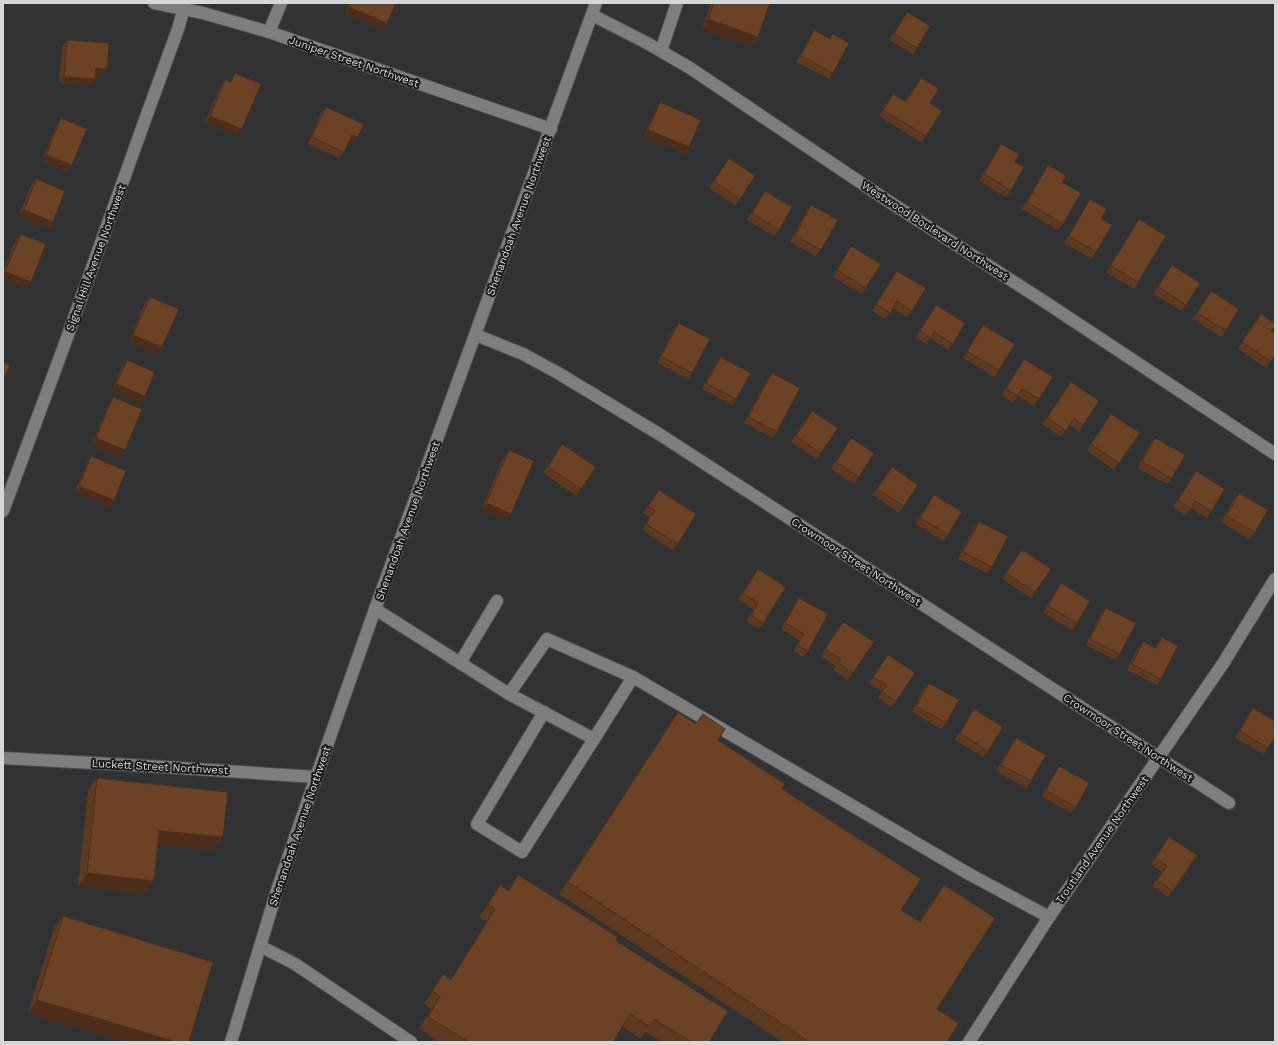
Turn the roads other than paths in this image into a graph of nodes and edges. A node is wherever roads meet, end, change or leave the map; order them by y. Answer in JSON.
{"nodes":[{"id":1,"x":154,"y":3,"type":"edge"},
{"id":2,"x":281,"y":3,"type":"edge"},
{"id":3,"x":596,"y":3,"type":"edge"},
{"id":4,"x":677,"y":3,"type":"edge"},
{"id":5,"x":184,"y":6,"type":"edge"},
{"id":6,"x":592,"y":15,"type":"junction"},
{"id":7,"x":269,"y":32,"type":"junction"},
{"id":8,"x":661,"y":51,"type":"junction"},
{"id":9,"x":551,"y":129,"type":"junction"},
{"id":10,"x":476,"y":335,"type":"junction"},
{"id":11,"x":1275,"y":454,"type":"edge"},
{"id":12,"x":3,"y":511,"type":"edge"},
{"id":13,"x":1275,"y":579,"type":"edge"},
{"id":14,"x":497,"y":601,"type":"dead end"},
{"id":15,"x":376,"y":609,"type":"junction"},
{"id":16,"x":460,"y":663,"type":"junction"},
{"id":17,"x":633,"y":677,"type":"junction"},
{"id":18,"x":509,"y":694,"type":"junction"},
{"id":19,"x":544,"y":712,"type":"junction"},
{"id":20,"x":594,"y":739,"type":"junction"},
{"id":21,"x":3,"y":758,"type":"edge"},
{"id":22,"x":1159,"y":758,"type":"junction"},
{"id":23,"x":316,"y":777,"type":"junction"},
{"id":24,"x":1228,"y":803,"type":"dead end"},
{"id":25,"x":1049,"y":917,"type":"junction"},
{"id":26,"x":260,"y":946,"type":"junction"},
{"id":27,"x":231,"y":1042,"type":"edge"},
{"id":28,"x":411,"y":1042,"type":"edge"},
{"id":29,"x":969,"y":1042,"type":"edge"}],
"edges":[{"from":1,"to":5,"type":"street","name":"Juniper Street Northwest"},
{"from":2,"to":7,"type":"street"},
{"from":3,"to":6,"type":"street","name":"Shenandoah Avenue Northwest"},
{"from":4,"to":8,"type":"street"},
{"from":5,"to":7,"type":"street","name":"Juniper Street Northwest"},
{"from":5,"to":12,"type":"street","name":"Signal Hill Avenue Northwest"},
{"from":6,"to":8,"type":"street","name":"Westwood Boulevard Northwest"},
{"from":6,"to":9,"type":"street","name":"Shenandoah Avenue Northwest"},
{"from":7,"to":9,"type":"street","name":"Juniper Street Northwest"},
{"from":8,"to":11,"type":"street","name":"Westwood Boulevard Northwest"},
{"from":9,"to":10,"type":"street","name":"Shenandoah Avenue Northwest"},
{"from":10,"to":15,"type":"street","name":"Shenandoah Avenue Northwest"},
{"from":10,"to":22,"type":"street","name":"Crowmoor Street Northwest"},
{"from":13,"to":22,"type":"street","name":"Troutland Avenue Northwest"},
{"from":14,"to":16,"type":"street"},
{"from":15,"to":16,"type":"street"},
{"from":15,"to":23,"type":"street","name":"Shenandoah Avenue Northwest"},
{"from":16,"to":18,"type":"street"},
{"from":17,"to":18,"type":"street"},
{"from":17,"to":20,"type":"street"},
{"from":17,"to":25,"type":"street"},
{"from":18,"to":19,"type":"street"},
{"from":19,"to":20,"type":"street"},
{"from":19,"to":20,"type":"street"},
{"from":21,"to":23,"type":"street","name":"Luckett Street Northwest"},
{"from":22,"to":24,"type":"street","name":"Crowmoor Street Northwest"},
{"from":22,"to":25,"type":"street","name":"Troutland Avenue Northwest"},
{"from":23,"to":26,"type":"street","name":"Shenandoah Avenue Northwest"},
{"from":25,"to":29,"type":"street","name":"Troutland Avenue Northwest"},
{"from":26,"to":27,"type":"street","name":"Shenandoah Avenue Northwest"},
{"from":26,"to":28,"type":"street"}]}
